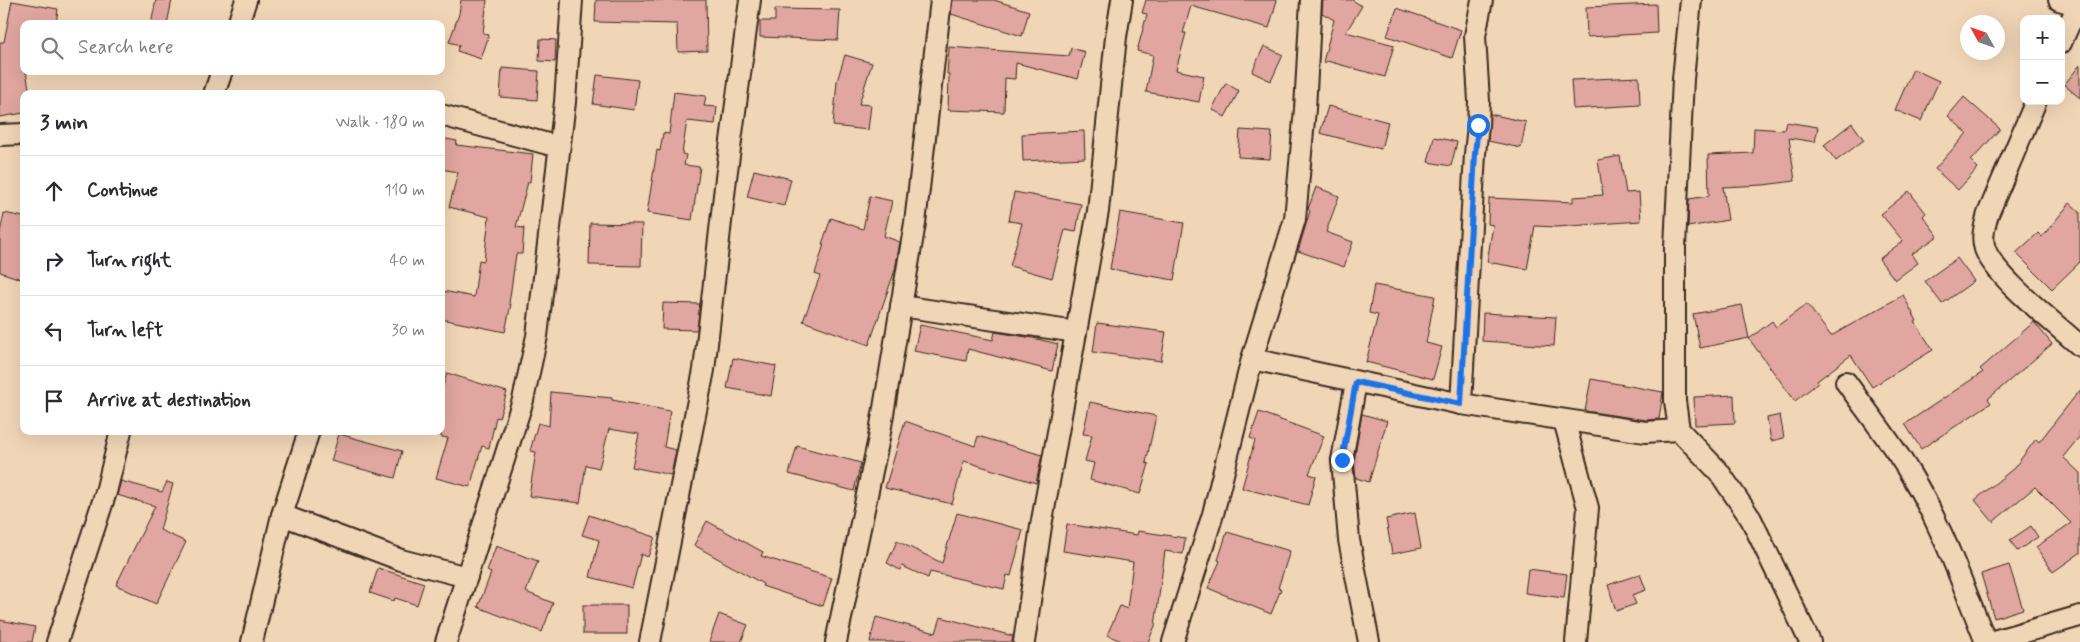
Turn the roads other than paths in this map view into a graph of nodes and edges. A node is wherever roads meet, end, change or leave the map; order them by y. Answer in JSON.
{"nodes":[{"id":1,"x":246,"y":0,"type":"edge"},
{"id":2,"x":572,"y":0,"type":"edge"},
{"id":3,"x":750,"y":0,"type":"edge"},
{"id":4,"x":941,"y":0,"type":"edge"},
{"id":5,"x":1122,"y":0,"type":"edge"},
{"id":6,"x":1311,"y":0,"type":"edge"},
{"id":7,"x":1482,"y":0,"type":"edge"},
{"id":8,"x":1691,"y":0,"type":"edge"},
{"id":9,"x":2072,"y":2,"type":"edge"},
{"id":10,"x":239,"y":20,"type":"edge"},
{"id":11,"x":2065,"y":28,"type":"edge"},
{"id":12,"x":221,"y":75,"type":"edge"},
{"id":13,"x":215,"y":90,"type":"edge"},
{"id":14,"x":2034,"y":105,"type":"edge"},
{"id":15,"x":445,"y":116,"type":"edge"},
{"id":16,"x":20,"y":134,"type":"edge"},
{"id":17,"x":0,"y":135,"type":"edge"},
{"id":18,"x":559,"y":147,"type":"junction"},
{"id":19,"x":901,"y":306,"type":"junction"},
{"id":20,"x":1076,"y":332,"type":"junction"},
{"id":21,"x":2080,"y":346,"type":"edge"},
{"id":22,"x":1252,"y":359,"type":"junction"},
{"id":23,"x":1356,"y":382,"type":"junction"},
{"id":24,"x":1846,"y":382,"type":"dead end"},
{"id":25,"x":1461,"y":404,"type":"junction"},
{"id":26,"x":1564,"y":420,"type":"junction"},
{"id":27,"x":1679,"y":430,"type":"junction"},
{"id":28,"x":120,"y":435,"type":"edge"},
{"id":29,"x":308,"y":435,"type":"edge"},
{"id":30,"x":282,"y":515,"type":"junction"},
{"id":31,"x":467,"y":577,"type":"junction"},
{"id":32,"x":2080,"y":616,"type":"edge"},
{"id":33,"x":57,"y":642,"type":"edge"},
{"id":34,"x":252,"y":642,"type":"edge"},
{"id":35,"x":446,"y":642,"type":"edge"},
{"id":36,"x":650,"y":642,"type":"edge"},
{"id":37,"x":836,"y":642,"type":"edge"},
{"id":38,"x":1024,"y":642,"type":"edge"},
{"id":39,"x":1173,"y":642,"type":"edge"},
{"id":40,"x":1369,"y":642,"type":"edge"},
{"id":41,"x":1576,"y":642,"type":"edge"},
{"id":42,"x":1810,"y":642,"type":"edge"},
{"id":43,"x":1988,"y":642,"type":"edge"}],
"edges":[{"from":1,"to":10,"type":"street"},
{"from":2,"to":18,"type":"street"},
{"from":3,"to":36,"type":"street"},
{"from":4,"to":19,"type":"street"},
{"from":5,"to":20,"type":"street"},
{"from":6,"to":22,"type":"street"},
{"from":7,"to":25,"type":"street"},
{"from":8,"to":27,"type":"street"},
{"from":9,"to":11,"type":"street"},
{"from":12,"to":13,"type":"street"},
{"from":14,"to":21,"type":"street"},
{"from":15,"to":18,"type":"street"},
{"from":16,"to":17,"type":"street"},
{"from":18,"to":31,"type":"street"},
{"from":19,"to":20,"type":"street"},
{"from":19,"to":37,"type":"street"},
{"from":20,"to":38,"type":"street"},
{"from":22,"to":23,"type":"street"},
{"from":22,"to":39,"type":"street"},
{"from":23,"to":25,"type":"street"},
{"from":23,"to":40,"type":"street"},
{"from":24,"to":43,"type":"street"},
{"from":25,"to":26,"type":"street"},
{"from":26,"to":27,"type":"street"},
{"from":26,"to":41,"type":"street"},
{"from":27,"to":42,"type":"street"},
{"from":28,"to":33,"type":"street"},
{"from":29,"to":30,"type":"street"},
{"from":30,"to":31,"type":"street"},
{"from":30,"to":34,"type":"street"},
{"from":31,"to":35,"type":"street"},
{"from":32,"to":43,"type":"street"}]}
